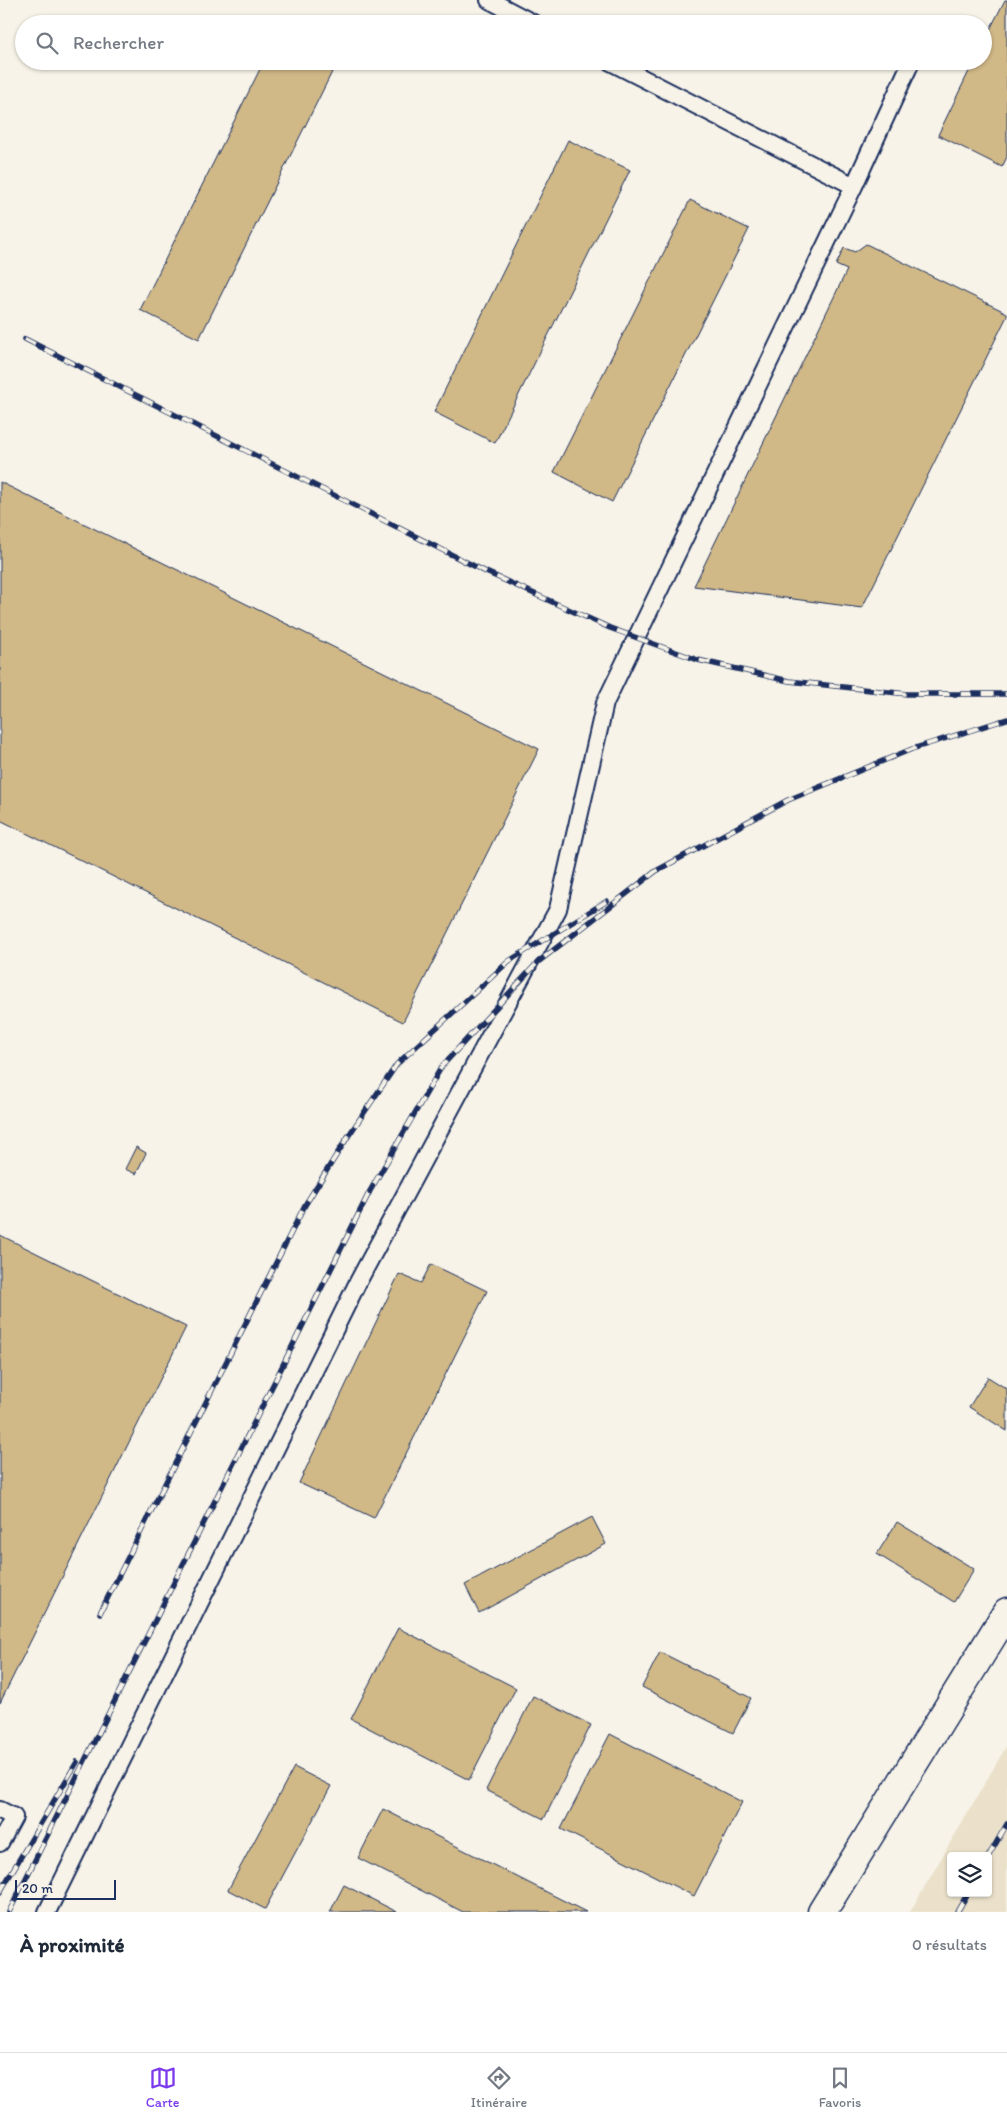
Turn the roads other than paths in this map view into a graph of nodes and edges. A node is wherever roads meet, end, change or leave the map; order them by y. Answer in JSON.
{"nodes":[{"id":1,"x":489,"y":0,"type":"edge"},
{"id":2,"x":518,"y":15,"type":"edge"},
{"id":3,"x":627,"y":70,"type":"edge"},
{"id":4,"x":907,"y":70,"type":"edge"},
{"id":5,"x":854,"y":186,"type":"junction"},
{"id":6,"x":1007,"y":1612,"type":"edge"},
{"id":7,"x":0,"y":1810,"type":"edge"},
{"id":8,"x":0,"y":1844,"type":"edge"},
{"id":9,"x":47,"y":1912,"type":"edge"},
{"id":10,"x":822,"y":1912,"type":"edge"}],
"edges":[{"from":1,"to":2,"type":"lane"},
{"from":3,"to":5,"type":"lane"},
{"from":4,"to":5,"type":"lane"},
{"from":5,"to":9,"type":"lane"},
{"from":6,"to":10,"type":"street"},
{"from":7,"to":8,"type":"lane"}]}
